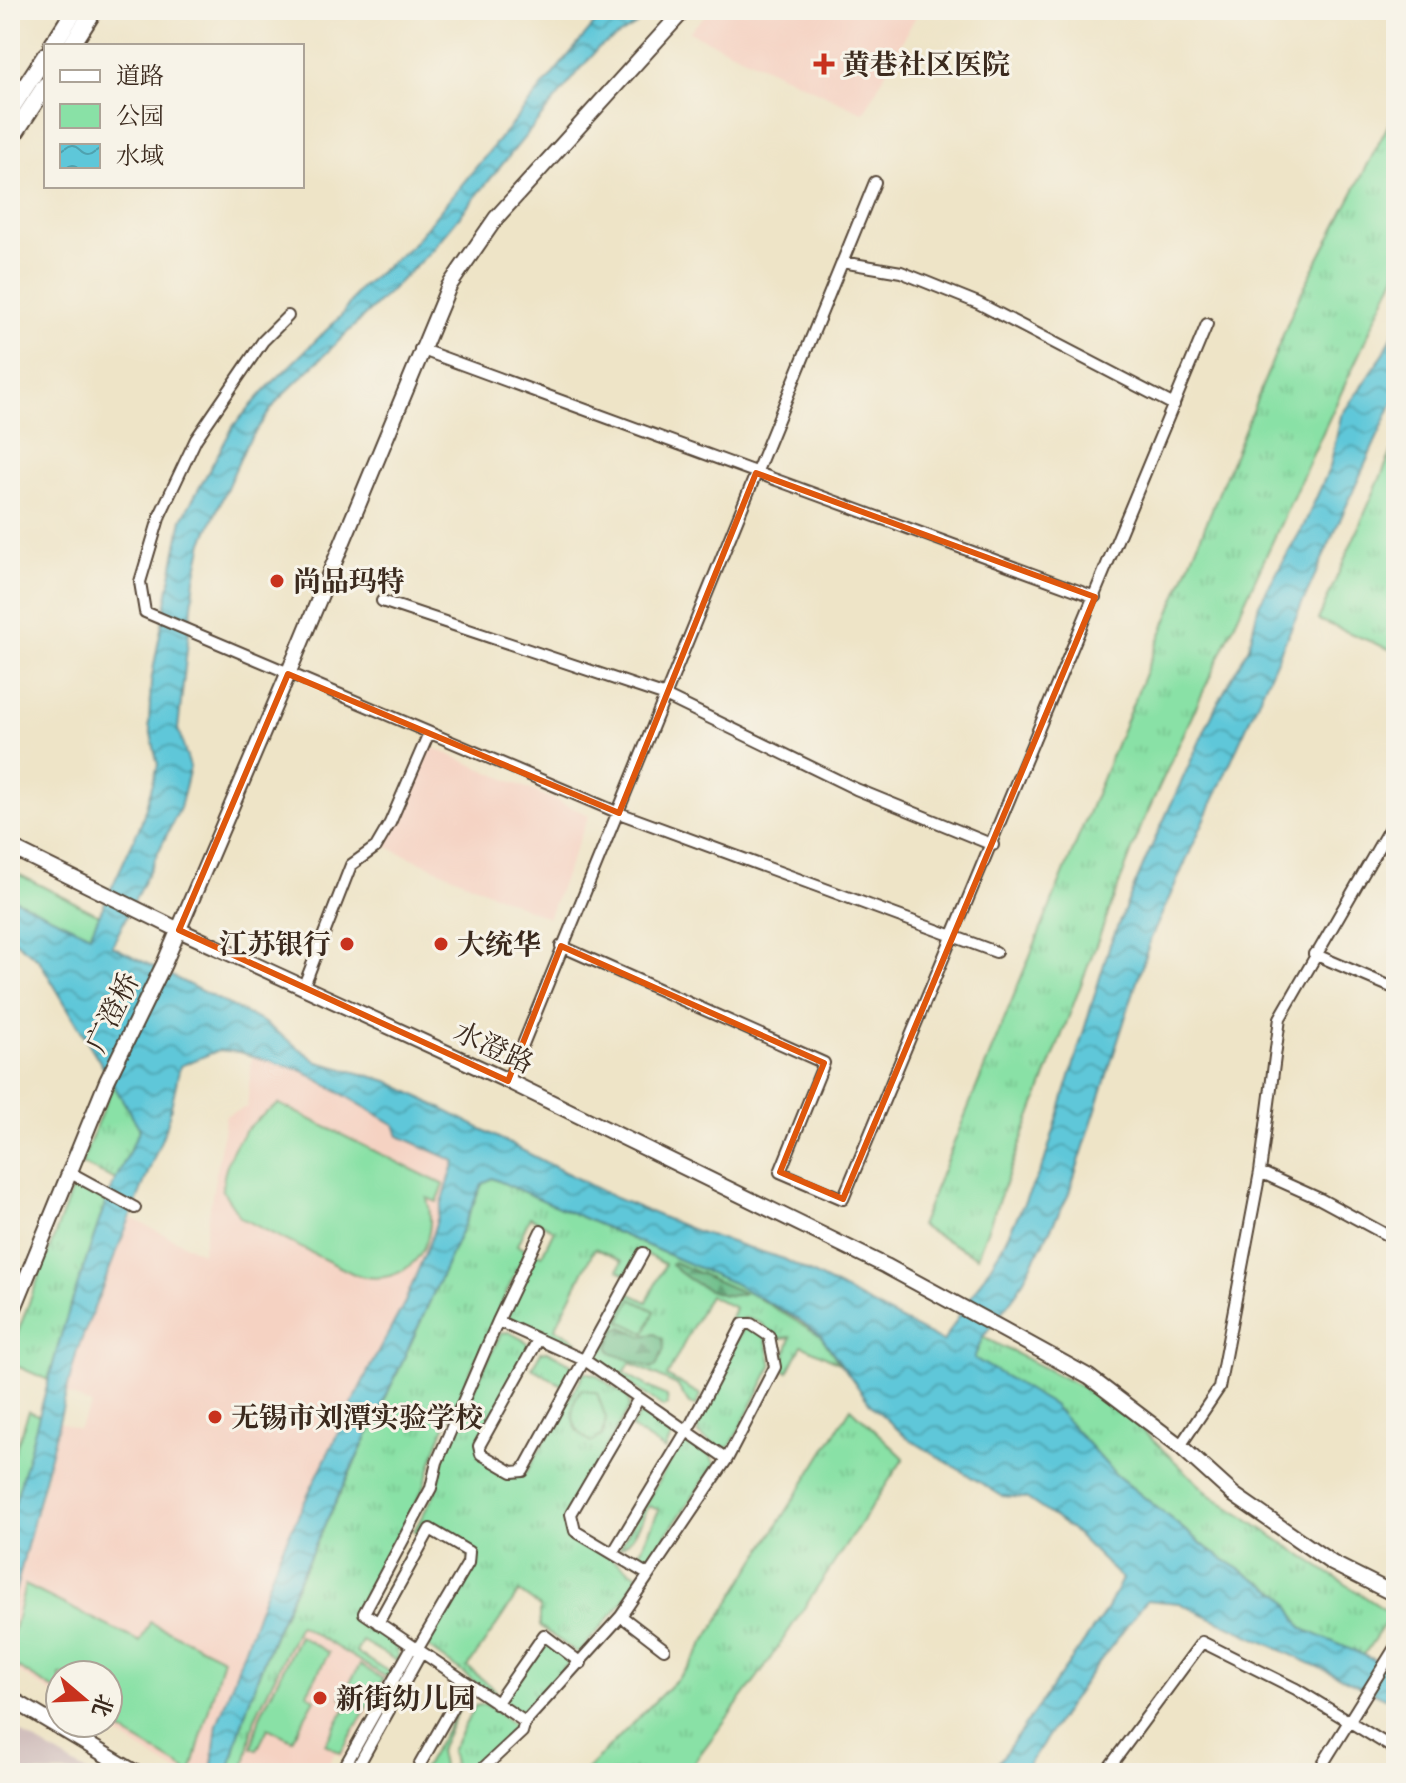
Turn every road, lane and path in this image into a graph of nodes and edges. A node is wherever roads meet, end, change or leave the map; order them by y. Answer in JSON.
{"nodes":[{"id":1,"x":94,"y":10,"type":"edge"},
{"id":2,"x":684,"y":10,"type":"edge"},
{"id":3,"x":74,"y":11,"type":"edge"},
{"id":4,"x":53,"y":44,"type":"edge"},
{"id":5,"x":72,"y":44,"type":"edge"},
{"id":6,"x":44,"y":58,"type":"edge"},
{"id":7,"x":44,"y":88,"type":"edge"},
{"id":8,"x":10,"y":110,"type":"edge"},
{"id":9,"x":10,"y":140,"type":"edge"},
{"id":10,"x":875,"y":182,"type":"dead end"},
{"id":11,"x":842,"y":262,"type":"junction"},
{"id":12,"x":288,"y":316,"type":"dead end"},
{"id":13,"x":1207,"y":324,"type":"dead end"},
{"id":14,"x":420,"y":349,"type":"junction"},
{"id":15,"x":1174,"y":405,"type":"junction"},
{"id":16,"x":756,"y":473,"type":"junction"},
{"id":17,"x":1095,"y":597,"type":"junction"},
{"id":18,"x":382,"y":601,"type":"dead end"},
{"id":19,"x":288,"y":674,"type":"junction"},
{"id":20,"x":663,"y":695,"type":"junction"},
{"id":21,"x":429,"y":733,"type":"junction"},
{"id":22,"x":619,"y":813,"type":"junction"},
{"id":23,"x":1396,"y":817,"type":"edge"},
{"id":24,"x":993,"y":845,"type":"junction"},
{"id":25,"x":10,"y":847,"type":"edge"},
{"id":26,"x":179,"y":930,"type":"junction"},
{"id":27,"x":955,"y":936,"type":"junction"},
{"id":28,"x":561,"y":946,"type":"junction"},
{"id":29,"x":996,"y":952,"type":"dead end"},
{"id":30,"x":1314,"y":954,"type":"junction"},
{"id":31,"x":303,"y":988,"type":"junction"},
{"id":32,"x":1396,"y":989,"type":"edge"},
{"id":33,"x":508,"y":1081,"type":"junction"},
{"id":34,"x":69,"y":1172,"type":"junction"},
{"id":35,"x":1260,"y":1172,"type":"junction"},
{"id":36,"x":135,"y":1208,"type":"dead end"},
{"id":37,"x":541,"y":1231,"type":"dead end"},
{"id":38,"x":1396,"y":1240,"type":"edge"},
{"id":39,"x":643,"y":1253,"type":"dead end"},
{"id":40,"x":10,"y":1318,"type":"edge"},
{"id":41,"x":498,"y":1321,"type":"junction"},
{"id":42,"x":538,"y":1340,"type":"junction"},
{"id":43,"x":586,"y":1361,"type":"junction"},
{"id":44,"x":639,"y":1398,"type":"junction"},
{"id":45,"x":686,"y":1430,"type":"junction"},
{"id":46,"x":1180,"y":1446,"type":"junction"},
{"id":47,"x":727,"y":1459,"type":"junction"},
{"id":48,"x":405,"y":1536,"type":"junction"},
{"id":49,"x":420,"y":1546,"type":"junction"},
{"id":50,"x":613,"y":1553,"type":"junction"},
{"id":51,"x":647,"y":1574,"type":"dead end"},
{"id":52,"x":1396,"y":1595,"type":"edge"},
{"id":53,"x":621,"y":1616,"type":"junction"},
{"id":54,"x":378,"y":1623,"type":"junction"},
{"id":55,"x":1396,"y":1646,"type":"edge"},
{"id":56,"x":664,"y":1649,"type":"dead end"},
{"id":57,"x":417,"y":1650,"type":"junction"},
{"id":58,"x":581,"y":1663,"type":"junction"},
{"id":59,"x":466,"y":1683,"type":"junction"},
{"id":60,"x":10,"y":1698,"type":"edge"},
{"id":61,"x":496,"y":1704,"type":"junction"},
{"id":62,"x":525,"y":1722,"type":"junction"},
{"id":63,"x":1348,"y":1723,"type":"junction"},
{"id":64,"x":1396,"y":1750,"type":"edge"},
{"id":65,"x":136,"y":1773,"type":"edge"},
{"id":66,"x":341,"y":1773,"type":"edge"},
{"id":67,"x":354,"y":1773,"type":"edge"},
{"id":68,"x":415,"y":1773,"type":"edge"},
{"id":69,"x":478,"y":1773,"type":"edge"},
{"id":70,"x":1105,"y":1773,"type":"edge"},
{"id":71,"x":1317,"y":1773,"type":"edge"}],
"edges":[{"from":1,"to":5,"type":"main road"},
{"from":2,"to":14,"type":"street","name":"广澄桥"},
{"from":3,"to":4,"type":"main road"},
{"from":6,"to":8,"type":"main road"},
{"from":7,"to":9,"type":"main road"},
{"from":10,"to":11,"type":"street"},
{"from":11,"to":15,"type":"street"},
{"from":11,"to":16,"type":"street"},
{"from":12,"to":19,"type":"street"},
{"from":13,"to":15,"type":"street"},
{"from":14,"to":16,"type":"street"},
{"from":14,"to":19,"type":"street","name":"广澄桥"},
{"from":15,"to":17,"type":"street"},
{"from":16,"to":17,"type":"street"},
{"from":16,"to":20,"type":"street"},
{"from":17,"to":24,"type":"street"},
{"from":18,"to":20,"type":"street"},
{"from":19,"to":21,"type":"street"},
{"from":19,"to":26,"type":"street","name":"广澄桥"},
{"from":20,"to":22,"type":"street"},
{"from":20,"to":24,"type":"street"},
{"from":21,"to":22,"type":"street"},
{"from":21,"to":31,"type":"street"},
{"from":22,"to":27,"type":"street"},
{"from":22,"to":28,"type":"street"},
{"from":23,"to":30,"type":"street"},
{"from":24,"to":27,"type":"street"},
{"from":25,"to":26,"type":"street","name":"水澄路"},
{"from":26,"to":31,"type":"street","name":"水澄路"},
{"from":26,"to":34,"type":"street","name":"广澄桥"},
{"from":27,"to":28,"type":"street"},
{"from":27,"to":29,"type":"street"},
{"from":28,"to":33,"type":"street"},
{"from":30,"to":32,"type":"street"},
{"from":30,"to":35,"type":"street"},
{"from":31,"to":33,"type":"street","name":"水澄路"},
{"from":33,"to":46,"type":"street","name":"水澄路"},
{"from":34,"to":36,"type":"street"},
{"from":34,"to":40,"type":"street","name":"广澄桥"},
{"from":35,"to":38,"type":"street"},
{"from":35,"to":46,"type":"street"},
{"from":37,"to":41,"type":"street"},
{"from":39,"to":43,"type":"street"},
{"from":41,"to":42,"type":"street"},
{"from":41,"to":48,"type":"street"},
{"from":42,"to":43,"type":"street"},
{"from":42,"to":43,"type":"street"},
{"from":43,"to":44,"type":"street"},
{"from":44,"to":45,"type":"street"},
{"from":44,"to":50,"type":"street"},
{"from":45,"to":47,"type":"street"},
{"from":45,"to":47,"type":"street"},
{"from":45,"to":50,"type":"street"},
{"from":46,"to":52,"type":"street","name":"水澄路"},
{"from":47,"to":53,"type":"street"},
{"from":48,"to":49,"type":"street"},
{"from":48,"to":54,"type":"street"},
{"from":49,"to":54,"type":"street"},
{"from":49,"to":57,"type":"street"},
{"from":50,"to":51,"type":"street"},
{"from":53,"to":56,"type":"street"},
{"from":53,"to":58,"type":"street"},
{"from":54,"to":57,"type":"street"},
{"from":55,"to":63,"type":"street"},
{"from":57,"to":59,"type":"street"},
{"from":57,"to":66,"type":"street"},
{"from":57,"to":67,"type":"street"},
{"from":58,"to":61,"type":"street"},
{"from":58,"to":62,"type":"street"},
{"from":59,"to":61,"type":"street"},
{"from":59,"to":68,"type":"street"},
{"from":60,"to":65,"type":"street"},
{"from":61,"to":62,"type":"street"},
{"from":62,"to":69,"type":"street"},
{"from":63,"to":64,"type":"street"},
{"from":63,"to":70,"type":"street"},
{"from":63,"to":71,"type":"street"}]}
